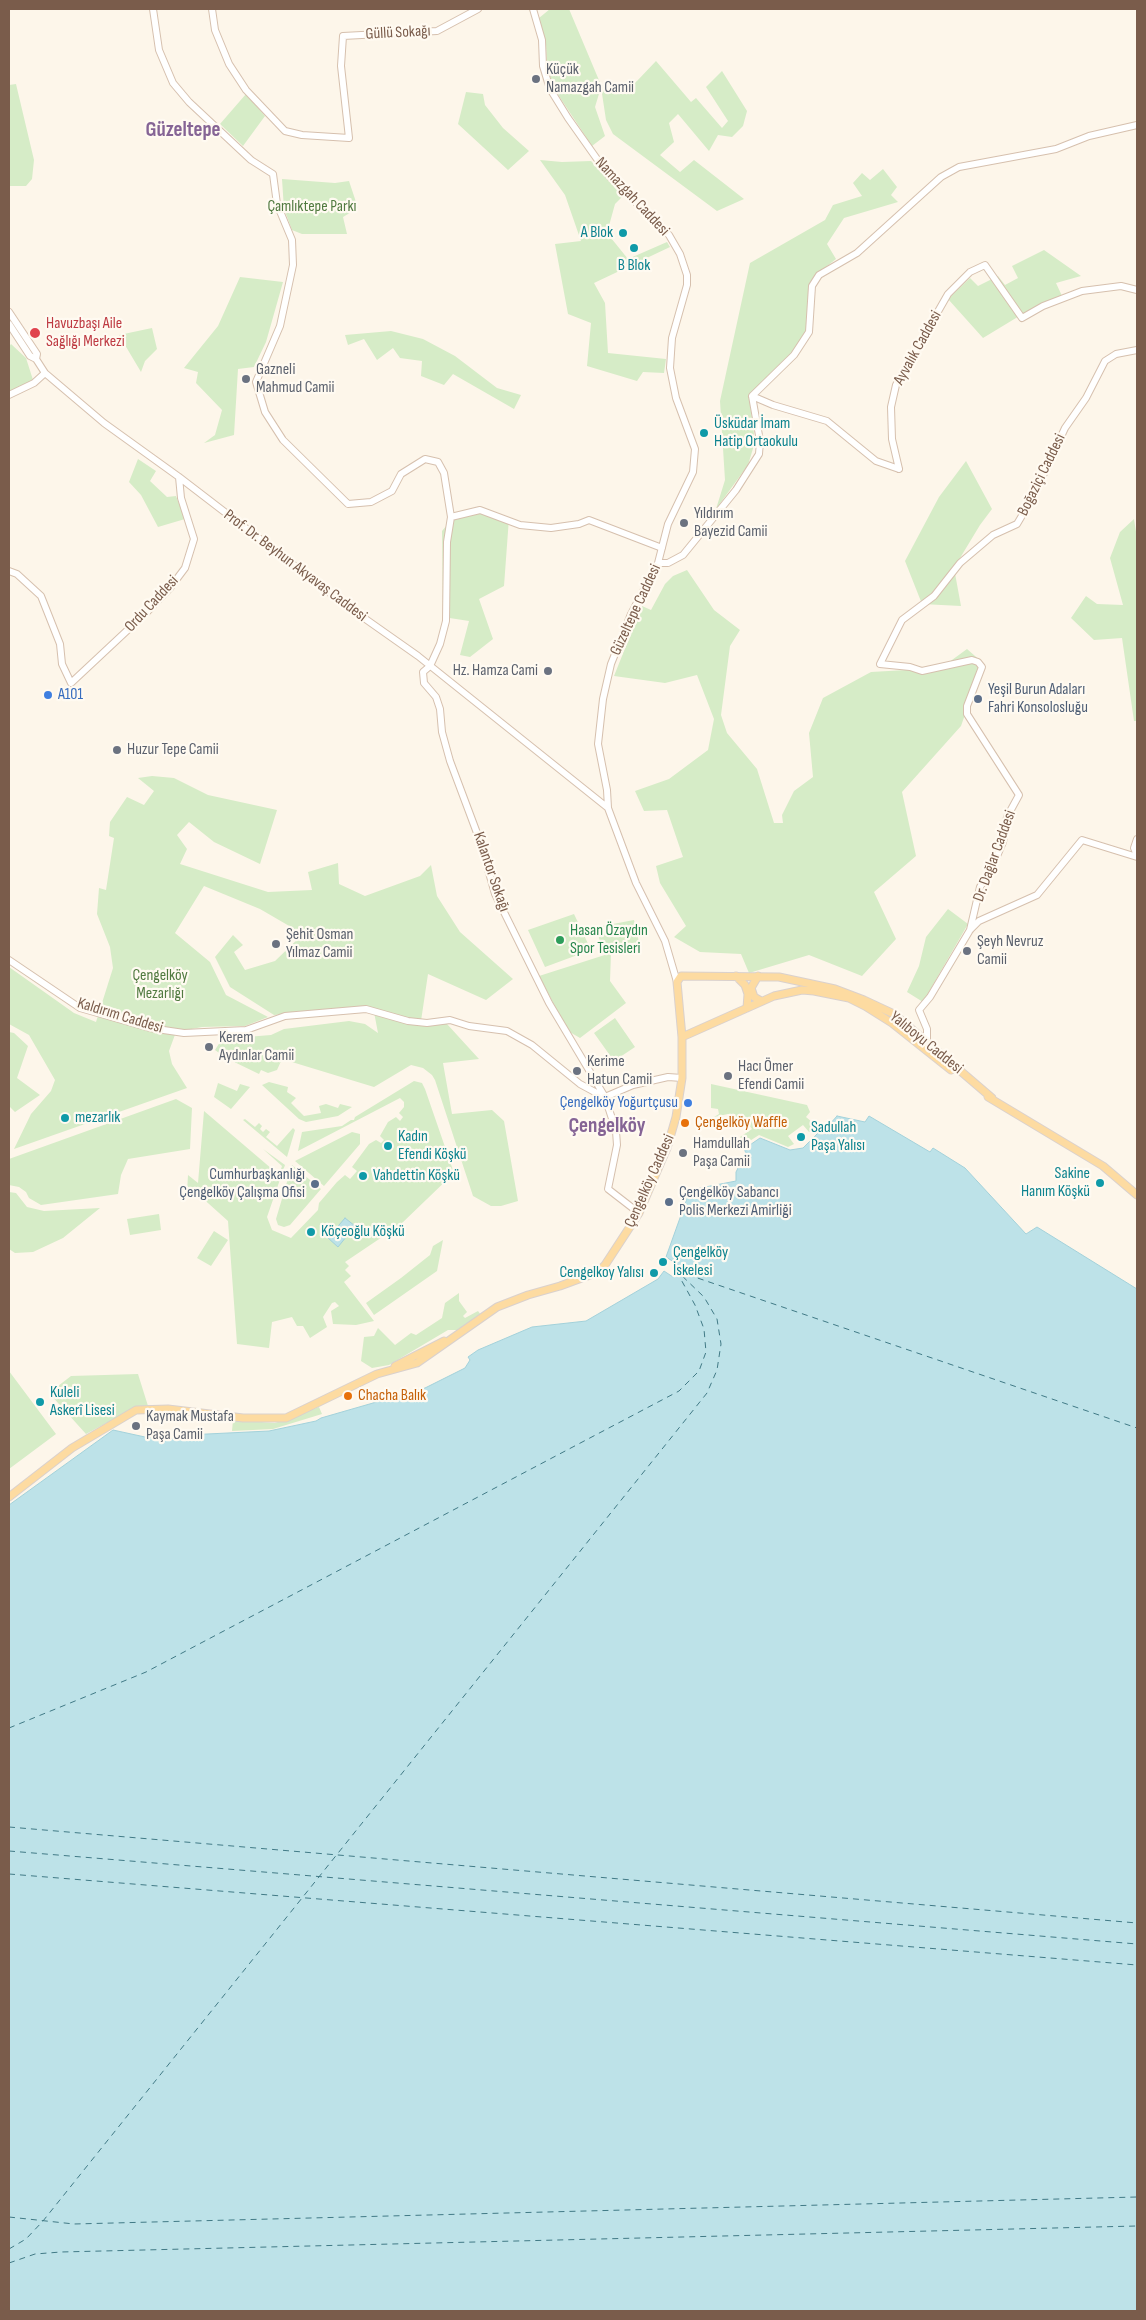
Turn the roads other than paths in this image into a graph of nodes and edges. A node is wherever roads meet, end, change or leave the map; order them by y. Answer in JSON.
{"nodes":[{"id":1,"x":153,"y":9,"type":"edge"},
{"id":2,"x":212,"y":9,"type":"edge"},
{"id":3,"x":478,"y":9,"type":"edge"},
{"id":4,"x":534,"y":9,"type":"edge"},
{"id":5,"x":1137,"y":125,"type":"edge"},
{"id":6,"x":1137,"y":290,"type":"edge"},
{"id":7,"x":9,"y":314,"type":"edge"},
{"id":8,"x":11,"y":325,"type":"edge"},
{"id":9,"x":1137,"y":350,"type":"edge"},
{"id":10,"x":45,"y":372,"type":"junction"},
{"id":11,"x":9,"y":395,"type":"edge"},
{"id":12,"x":752,"y":396,"type":"junction"},
{"id":13,"x":179,"y":477,"type":"junction"},
{"id":14,"x":451,"y":517,"type":"junction"},
{"id":15,"x":662,"y":548,"type":"junction"},
{"id":16,"x":658,"y":563,"type":"junction"},
{"id":17,"x":9,"y":570,"type":"edge"},
{"id":18,"x":880,"y":664,"type":"joint"},
{"id":19,"x":430,"y":666,"type":"junction"},
{"id":20,"x":608,"y":808,"type":"junction"},
{"id":21,"x":1137,"y":839,"type":"edge"},
{"id":22,"x":1137,"y":856,"type":"edge"},
{"id":23,"x":970,"y":930,"type":"junction"},
{"id":24,"x":9,"y":960,"type":"edge"},
{"id":25,"x":736,"y":976,"type":"junction"},
{"id":26,"x":758,"y":976,"type":"junction"},
{"id":27,"x":678,"y":977,"type":"junction"},
{"id":28,"x":761,"y":1002,"type":"junction"},
{"id":29,"x":747,"y":1008,"type":"junction"},
{"id":30,"x":682,"y":1037,"type":"junction"},
{"id":31,"x":927,"y":1040,"type":"junction"},
{"id":32,"x":682,"y":1078,"type":"junction"},
{"id":33,"x":605,"y":1097,"type":"junction"},
{"id":34,"x":992,"y":1098,"type":"junction"},
{"id":35,"x":1127,"y":1186,"type":"junction"},
{"id":36,"x":1137,"y":1191,"type":"edge"},
{"id":37,"x":1137,"y":1195,"type":"edge"},
{"id":38,"x":639,"y":1213,"type":"junction"},
{"id":39,"x":9,"y":1497,"type":"edge"}],
"edges":[{"from":1,"to":14,"type":"street"},
{"from":2,"to":3,"type":"street","name":"Güllü Sokağı"},
{"from":4,"to":15,"type":"street","name":"Namazgah Caddesi"},
{"from":5,"to":12,"type":"street"},
{"from":6,"to":12,"type":"street","name":"Ayvalık Caddesi"},
{"from":7,"to":8,"type":"street","name":"Prof. Dr. Beyhun Akyavaş Caddesi"},
{"from":8,"to":10,"type":"street","name":"Prof. Dr. Beyhun Akyavaş Caddesi"},
{"from":9,"to":18,"type":"street","name":"Boğaziçi Caddesi"},
{"from":10,"to":11,"type":"street"},
{"from":10,"to":13,"type":"street","name":"Prof. Dr. Beyhun Akyavaş Caddesi"},
{"from":12,"to":16,"type":"street"},
{"from":13,"to":17,"type":"street","name":"Ordu Caddesi"},
{"from":13,"to":19,"type":"street","name":"Prof. Dr. Beyhun Akyavaş Caddesi"},
{"from":14,"to":15,"type":"street"},
{"from":14,"to":19,"type":"street"},
{"from":15,"to":16,"type":"street","name":"Güzeltepe Caddesi"},
{"from":16,"to":20,"type":"street","name":"Güzeltepe Caddesi"},
{"from":18,"to":23,"type":"street","name":"Dr. Dağlar Caddesi"},
{"from":19,"to":20,"type":"street","name":"Prof. Dr. Beyhun Akyavaş Caddesi"},
{"from":19,"to":33,"type":"street","name":"Kalantor Sokağı"},
{"from":20,"to":27,"type":"street"},
{"from":21,"to":22,"type":"street"},
{"from":22,"to":23,"type":"street"},
{"from":23,"to":31,"type":"street"},
{"from":24,"to":33,"type":"street","name":"Kaldırım Caddesi"},
{"from":25,"to":26,"type":"main road","name":"Yalıboyu Caddesi"},
{"from":25,"to":27,"type":"main road","name":"Yalıboyu Caddesi"},
{"from":25,"to":29,"type":"main road"},
{"from":26,"to":28,"type":"main road"},
{"from":26,"to":31,"type":"main road","name":"Yalıboyu Caddesi"},
{"from":27,"to":30,"type":"main road"},
{"from":28,"to":29,"type":"main road"},
{"from":28,"to":34,"type":"main road","name":"Yalıboyu Caddesi"},
{"from":29,"to":30,"type":"main road"},
{"from":30,"to":32,"type":"main road","name":"Çengelköy Caddesi"},
{"from":31,"to":34,"type":"main road","name":"Yalıboyu Caddesi"},
{"from":32,"to":33,"type":"street"},
{"from":32,"to":38,"type":"main road","name":"Çengelköy Caddesi"},
{"from":33,"to":38,"type":"street"},
{"from":34,"to":35,"type":"main road","name":"Yalıboyu Caddesi"},
{"from":35,"to":36,"type":"main road","name":"Yalıboyu Caddesi"},
{"from":35,"to":37,"type":"main road","name":"Yalıboyu Caddesi"},
{"from":38,"to":39,"type":"main road","name":"Çengelköy Caddesi"}]}
